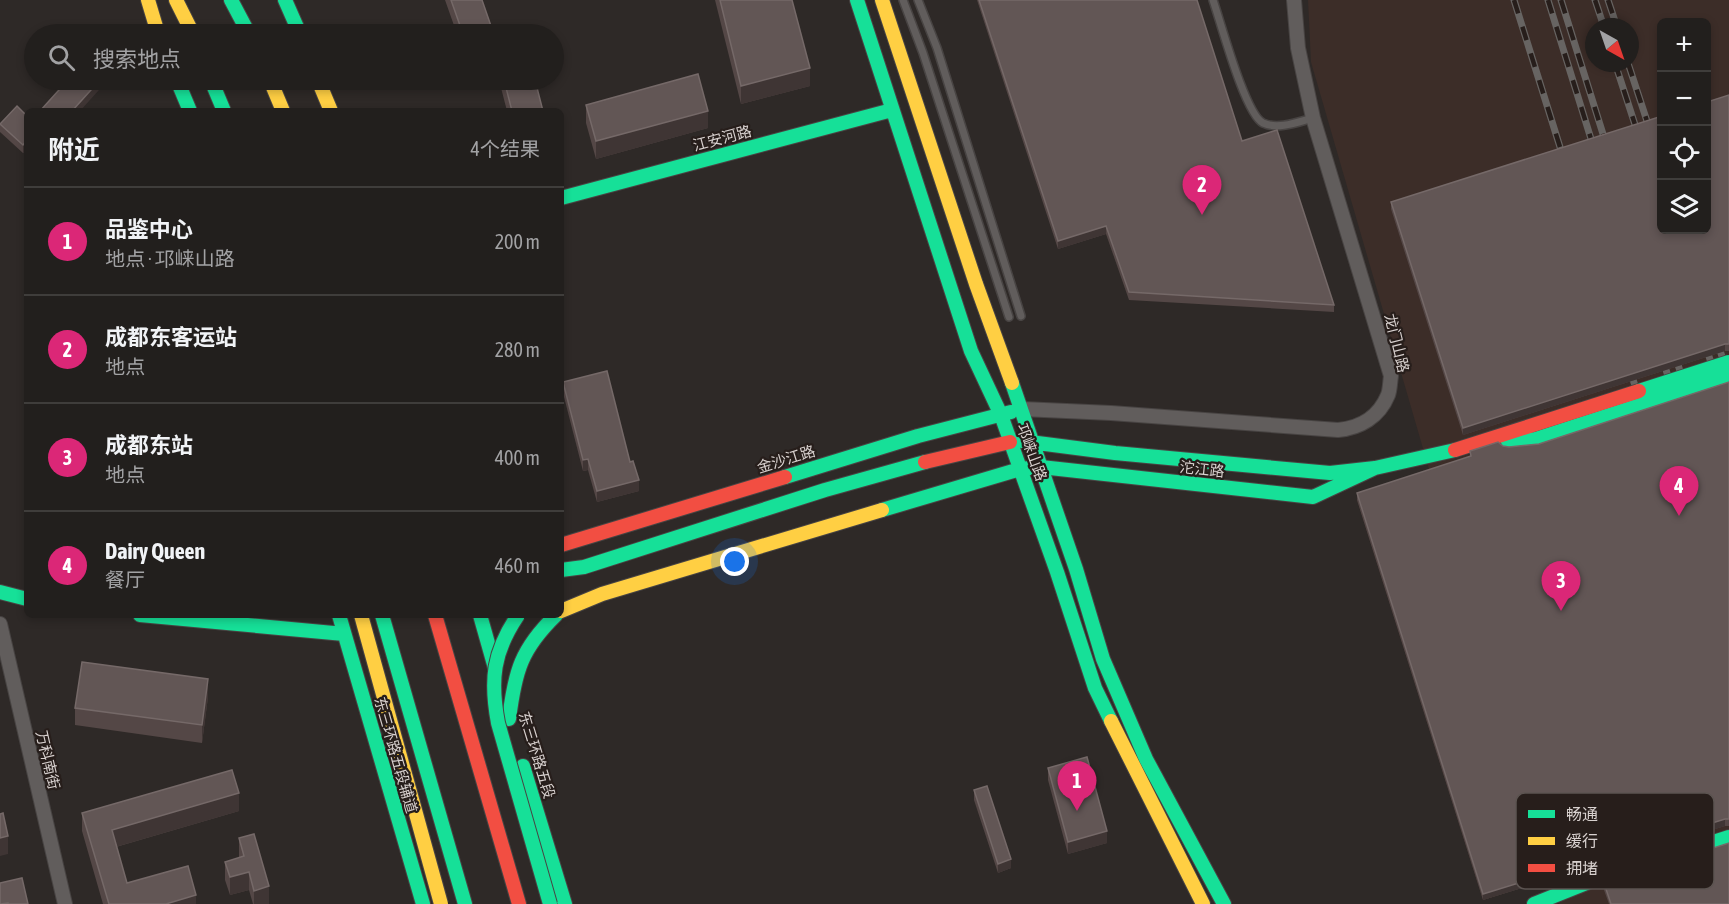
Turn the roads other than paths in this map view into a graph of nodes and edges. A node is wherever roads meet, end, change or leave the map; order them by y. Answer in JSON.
{"nodes":[{"id":1,"x":136,"y":0,"type":"edge"},
{"id":2,"x":148,"y":0,"type":"edge"},
{"id":3,"x":164,"y":0,"type":"edge"},
{"id":4,"x":176,"y":0,"type":"edge"},
{"id":5,"x":231,"y":0,"type":"edge"},
{"id":6,"x":285,"y":0,"type":"edge"},
{"id":7,"x":857,"y":0,"type":"edge"},
{"id":8,"x":882,"y":0,"type":"edge"},
{"id":9,"x":903,"y":0,"type":"edge"},
{"id":10,"x":918,"y":0,"type":"edge"},
{"id":11,"x":1214,"y":0,"type":"edge"},
{"id":12,"x":1294,"y":0,"type":"edge"},
{"id":13,"x":152,"y":24,"type":"edge"},
{"id":14,"x":156,"y":24,"type":"edge"},
{"id":15,"x":175,"y":24,"type":"edge"},
{"id":16,"x":188,"y":24,"type":"edge"},
{"id":17,"x":244,"y":24,"type":"edge"},
{"id":18,"x":296,"y":24,"type":"edge"},
{"id":19,"x":181,"y":90,"type":"edge"},
{"id":20,"x":203,"y":90,"type":"edge"},
{"id":21,"x":215,"y":90,"type":"edge"},
{"id":22,"x":274,"y":90,"type":"edge"},
{"id":23,"x":322,"y":90,"type":"edge"},
{"id":24,"x":189,"y":108,"type":"edge"},
{"id":25,"x":209,"y":108,"type":"edge"},
{"id":26,"x":223,"y":108,"type":"edge"},
{"id":27,"x":282,"y":108,"type":"edge"},
{"id":28,"x":330,"y":108,"type":"edge"},
{"id":29,"x":892,"y":110,"type":"junction"},
{"id":30,"x":1313,"y":118,"type":"junction"},
{"id":31,"x":564,"y":197,"type":"edge"},
{"id":32,"x":1021,"y":316,"type":"dead end"},
{"id":33,"x":1009,"y":317,"type":"dead end"},
{"id":34,"x":1729,"y":362,"type":"edge"},
{"id":35,"x":1729,"y":376,"type":"edge"},
{"id":36,"x":1022,"y":410,"type":"junction"},
{"id":37,"x":1001,"y":415,"type":"junction"},
{"id":38,"x":1032,"y":441,"type":"junction"},
{"id":39,"x":1010,"y":442,"type":"junction"},
{"id":40,"x":1455,"y":450,"type":"junction"},
{"id":41,"x":1041,"y":467,"type":"junction"},
{"id":42,"x":1375,"y":468,"type":"junction"},
{"id":43,"x":1020,"y":469,"type":"junction"},
{"id":44,"x":564,"y":544,"type":"edge"},
{"id":45,"x":584,"y":567,"type":"junction"},
{"id":46,"x":564,"y":570,"type":"edge"},
{"id":47,"x":564,"y":579,"type":"edge"},
{"id":48,"x":0,"y":592,"type":"edge"},
{"id":49,"x":24,"y":598,"type":"edge"},
{"id":50,"x":564,"y":610,"type":"edge"},
{"id":51,"x":172,"y":618,"type":"edge"},
{"id":52,"x":340,"y":618,"type":"edge"},
{"id":53,"x":362,"y":618,"type":"edge"},
{"id":54,"x":383,"y":618,"type":"edge"},
{"id":55,"x":436,"y":618,"type":"edge"},
{"id":56,"x":481,"y":618,"type":"edge"},
{"id":57,"x":516,"y":618,"type":"edge"},
{"id":58,"x":553,"y":618,"type":"edge"},
{"id":59,"x":0,"y":624,"type":"edge"},
{"id":60,"x":344,"y":634,"type":"junction"},
{"id":61,"x":509,"y":719,"type":"junction"},
{"id":62,"x":1729,"y":824,"type":"edge"},
{"id":63,"x":1714,"y":829,"type":"edge"},
{"id":64,"x":1729,"y":837,"type":"edge"},
{"id":65,"x":1714,"y":842,"type":"edge"},
{"id":66,"x":1575,"y":889,"type":"edge"},
{"id":67,"x":1560,"y":897,"type":"edge"},
{"id":68,"x":64,"y":904,"type":"edge"},
{"id":69,"x":423,"y":904,"type":"edge"},
{"id":70,"x":441,"y":904,"type":"edge"},
{"id":71,"x":465,"y":904,"type":"edge"},
{"id":72,"x":519,"y":904,"type":"edge"},
{"id":73,"x":550,"y":904,"type":"edge"},
{"id":74,"x":565,"y":904,"type":"edge"},
{"id":75,"x":1203,"y":904,"type":"edge"},
{"id":76,"x":1224,"y":904,"type":"edge"},
{"id":77,"x":1534,"y":904,"type":"edge"}],
"edges":[{"from":1,"to":13,"type":"main road"},
{"from":2,"to":14,"type":"main road"},
{"from":3,"to":15,"type":"main road"},
{"from":4,"to":16,"type":"main road"},
{"from":5,"to":17,"type":"main road"},
{"from":6,"to":18,"type":"main road"},
{"from":7,"to":29,"type":"main road","name":"邛崃山路"},
{"from":8,"to":36,"type":"main road","name":"邛崃山路"},
{"from":9,"to":33,"type":"lane"},
{"from":10,"to":32,"type":"lane"},
{"from":11,"to":30,"type":"lane"},
{"from":12,"to":30,"type":"street","name":"龙门山路"},
{"from":19,"to":24,"type":"main road"},
{"from":20,"to":25,"type":"main road"},
{"from":21,"to":26,"type":"main road"},
{"from":22,"to":27,"type":"main road"},
{"from":23,"to":28,"type":"main road"},
{"from":29,"to":31,"type":"main road","name":"江安河路"},
{"from":29,"to":37,"type":"main road","name":"邛崃山路"},
{"from":30,"to":36,"type":"street","name":"龙门山路"},
{"from":34,"to":40,"type":"main road","bridge":true},
{"from":35,"to":40,"type":"main road","bridge":true},
{"from":36,"to":37,"type":"main road","name":"金沙江路"},
{"from":36,"to":38,"type":"main road","name":"邛崃山路"},
{"from":37,"to":39,"type":"main road","name":"邛崃山路"},
{"from":37,"to":44,"type":"main road","name":"金沙江路"},
{"from":38,"to":39,"type":"main road"},
{"from":38,"to":41,"type":"main road","name":"邛崃山路"},
{"from":38,"to":42,"type":"main road"},
{"from":39,"to":43,"type":"main road","name":"邛崃山路"},
{"from":39,"to":45,"type":"main road"},
{"from":40,"to":42,"type":"main road"},
{"from":41,"to":42,"type":"main road","name":"沱江路"},
{"from":41,"to":43,"type":"main road","name":"沱江路"},
{"from":41,"to":76,"type":"main road","name":"邛崃山路"},
{"from":43,"to":50,"type":"main road"},
{"from":43,"to":75,"type":"main road","name":"邛崃山路"},
{"from":45,"to":46,"type":"main road"},
{"from":45,"to":47,"type":"main road"},
{"from":48,"to":49,"type":"main road"},
{"from":51,"to":60,"type":"main road"},
{"from":52,"to":60,"type":"main road","name":"东三环路五段辅道"},
{"from":53,"to":70,"type":"main road","bridge":true},
{"from":54,"to":71,"type":"main road"},
{"from":55,"to":72,"type":"main road"},
{"from":56,"to":61,"type":"main road","name":"东三环路五段"},
{"from":57,"to":73,"type":"main road","bridge":true},
{"from":58,"to":61,"type":"main road"},
{"from":59,"to":68,"type":"street","name":"万科南街"},
{"from":60,"to":69,"type":"main road","name":"东三环路五段辅道"},
{"from":61,"to":74,"type":"main road","name":"东三环路五段"},
{"from":62,"to":63,"type":"main road"},
{"from":64,"to":65,"type":"main road"},
{"from":66,"to":67,"type":"main road"},
{"from":67,"to":77,"type":"main road"}]}
